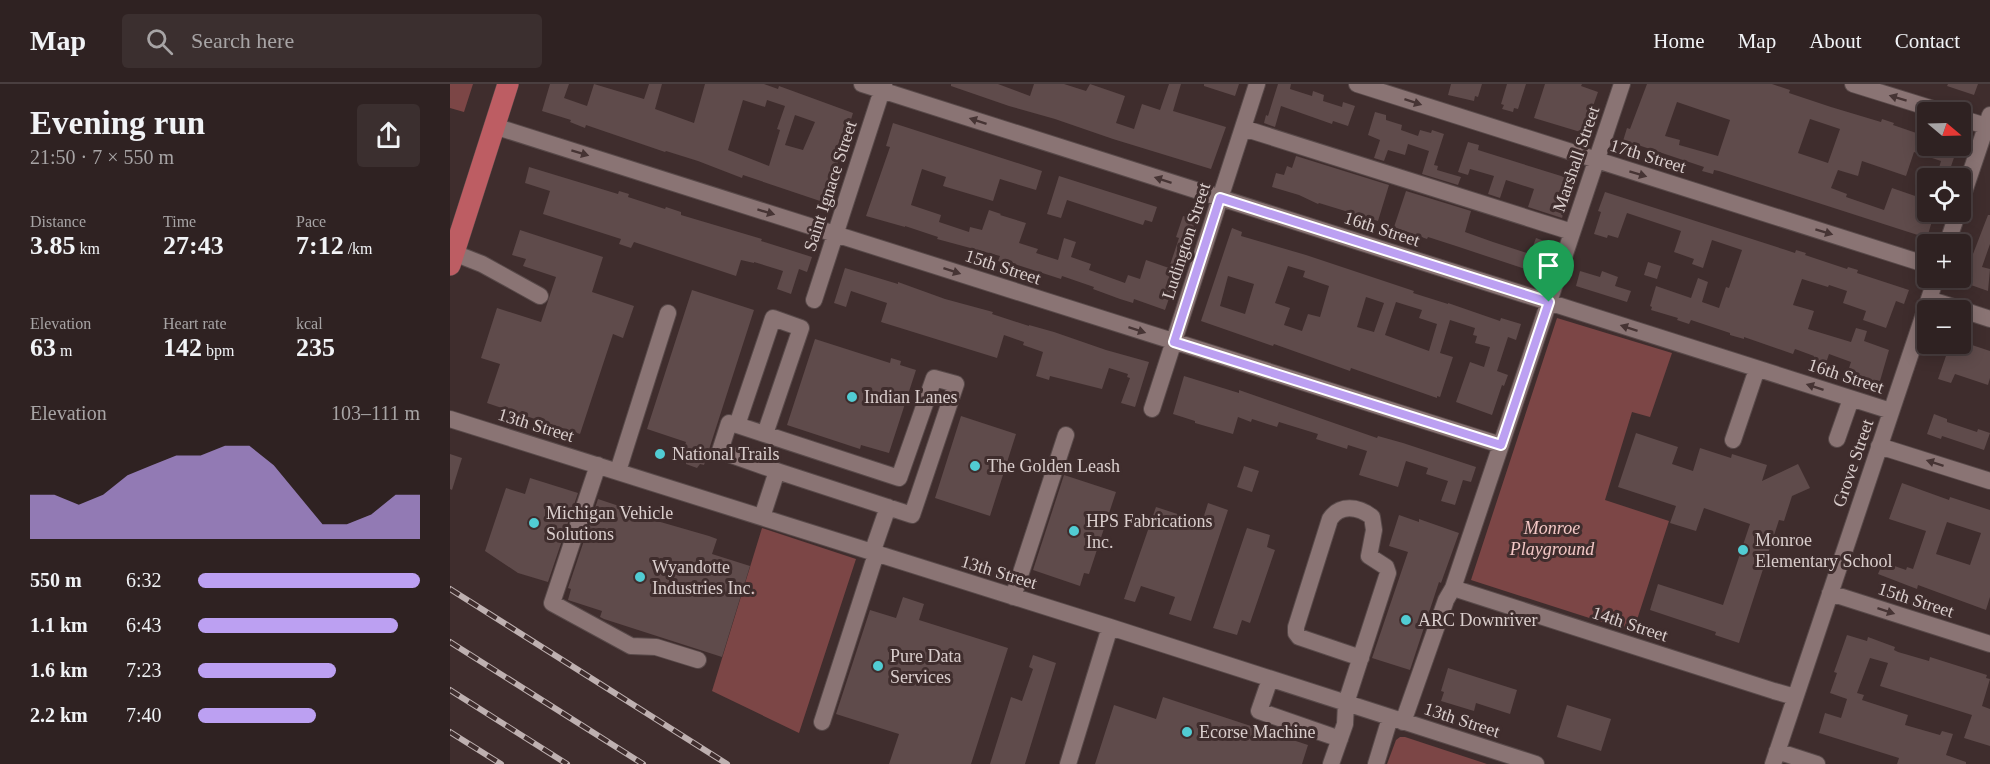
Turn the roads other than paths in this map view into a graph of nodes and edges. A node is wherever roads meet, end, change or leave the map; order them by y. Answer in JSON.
{"nodes":[{"id":1,"x":508,"y":84,"type":"edge"},
{"id":2,"x":862,"y":84,"type":"edge"},
{"id":3,"x":1257,"y":84,"type":"edge"},
{"id":4,"x":1357,"y":84,"type":"edge"},
{"id":5,"x":1622,"y":84,"type":"edge"},
{"id":6,"x":1853,"y":84,"type":"edge"},
{"id":7,"x":883,"y":87,"type":"edge"},
{"id":8,"x":1917,"y":104,"type":"edge"},
{"id":9,"x":1971,"y":119,"type":"edge"},
{"id":10,"x":1988,"y":121,"type":"edge"},
{"id":11,"x":494,"y":126,"type":"junction"},
{"id":12,"x":1243,"y":128,"type":"junction"},
{"id":13,"x":1984,"y":154,"type":"edge"},
{"id":14,"x":1597,"y":161,"type":"junction"},
{"id":15,"x":1971,"y":181,"type":"edge"},
{"id":16,"x":1220,"y":198,"type":"junction"},
{"id":17,"x":1572,"y":232,"type":"junction"},
{"id":18,"x":836,"y":233,"type":"junction"},
{"id":19,"x":452,"y":259,"type":"edge"},
{"id":20,"x":1917,"y":262,"type":"edge"},
{"id":21,"x":1933,"y":288,"type":"edge"},
{"id":22,"x":540,"y":296,"type":"dead end"},
{"id":23,"x":1929,"y":299,"type":"junction"},
{"id":24,"x":814,"y":300,"type":"dead end"},
{"id":25,"x":1549,"y":302,"type":"junction"},
{"id":26,"x":668,"y":313,"type":"dead end"},
{"id":27,"x":1990,"y":319,"type":"edge"},
{"id":28,"x":1174,"y":342,"type":"junction"},
{"id":29,"x":1757,"y":369,"type":"junction"},
{"id":30,"x":1851,"y":399,"type":"junction"},
{"id":31,"x":1152,"y":409,"type":"dead end"},
{"id":32,"x":1891,"y":411,"type":"junction"},
{"id":33,"x":450,"y":419,"type":"edge"},
{"id":34,"x":737,"y":425,"type":"junction"},
{"id":35,"x":765,"y":434,"type":"junction"},
{"id":36,"x":1066,"y":435,"type":"dead end"},
{"id":37,"x":1837,"y":439,"type":"dead end"},
{"id":38,"x":1733,"y":440,"type":"dead end"},
{"id":39,"x":1501,"y":445,"type":"junction"},
{"id":40,"x":1879,"y":446,"type":"junction"},
{"id":41,"x":598,"y":465,"type":"junction"},
{"id":42,"x":618,"y":471,"type":"junction"},
{"id":43,"x":777,"y":471,"type":"junction"},
{"id":44,"x":1990,"y":481,"type":"edge"},
{"id":45,"x":888,"y":507,"type":"junction"},
{"id":46,"x":762,"y":518,"type":"junction"},
{"id":47,"x":874,"y":554,"type":"junction"},
{"id":48,"x":1453,"y":588,"type":"junction"},
{"id":49,"x":1830,"y":593,"type":"junction"},
{"id":50,"x":1013,"y":597,"type":"junction"},
{"id":51,"x":1110,"y":627,"type":"junction"},
{"id":52,"x":1990,"y":644,"type":"edge"},
{"id":53,"x":1361,"y":658,"type":"junction"},
{"id":54,"x":698,"y":660,"type":"dead end"},
{"id":55,"x":1270,"y":679,"type":"junction"},
{"id":56,"x":1795,"y":697,"type":"junction"},
{"id":57,"x":1346,"y":704,"type":"junction"},
{"id":58,"x":1397,"y":720,"type":"junction"},
{"id":59,"x":822,"y":722,"type":"dead end"},
{"id":60,"x":1340,"y":739,"type":"junction"},
{"id":61,"x":1775,"y":758,"type":"edge"},
{"id":62,"x":1068,"y":764,"type":"edge"},
{"id":63,"x":1331,"y":764,"type":"edge"},
{"id":64,"x":1376,"y":764,"type":"edge"},
{"id":65,"x":1536,"y":764,"type":"edge"},
{"id":66,"x":1818,"y":764,"type":"edge"}],
"edges":[{"from":1,"to":11,"type":"main road"},
{"from":2,"to":7,"type":"street","name":"16th Street"},
{"from":3,"to":12,"type":"street","name":"Ludington Street"},
{"from":4,"to":14,"type":"street","name":"17th Street","one_way":true},
{"from":5,"to":14,"type":"street","name":"Marshall Street"},
{"from":8,"to":6,"type":"street","one_way":true},
{"from":16,"to":7,"type":"street","name":"16th Street","one_way":true},
{"from":7,"to":18,"type":"street","name":"Saint Ignace Street"},
{"from":9,"to":10,"type":"street"},
{"from":10,"to":13,"type":"street"},
{"from":11,"to":18,"type":"street","name":"15th Street","one_way":true},
{"from":11,"to":19,"type":"main road"},
{"from":12,"to":16,"type":"street","name":"Ludington Street"},
{"from":12,"to":17,"type":"street"},
{"from":13,"to":15,"type":"street"},
{"from":14,"to":17,"type":"street","name":"Marshall Street"},
{"from":14,"to":20,"type":"street","name":"17th Street","one_way":true},
{"from":16,"to":25,"type":"street","name":"16th Street"},
{"from":16,"to":28,"type":"street","name":"Ludington Street"},
{"from":17,"to":25,"type":"street","name":"Marshall Street"},
{"from":18,"to":24,"type":"street","name":"Saint Ignace Street"},
{"from":18,"to":28,"type":"street","name":"15th Street","one_way":true},
{"from":19,"to":22,"type":"street"},
{"from":21,"to":23,"type":"street","name":"Grove Street"},
{"from":23,"to":27,"type":"street"},
{"from":23,"to":32,"type":"street","name":"Grove Street"},
{"from":29,"to":25,"type":"street","name":"16th Street","one_way":true},
{"from":25,"to":39,"type":"street","name":"Marshall Street"},
{"from":26,"to":42,"type":"street"},
{"from":28,"to":31,"type":"street","name":"Ludington Street"},
{"from":28,"to":39,"type":"street","name":"15th Street"},
{"from":30,"to":29,"type":"street","name":"16th Street","one_way":true},
{"from":29,"to":38,"type":"street"},
{"from":30,"to":32,"type":"street","name":"16th Street"},
{"from":30,"to":37,"type":"street"},
{"from":32,"to":40,"type":"street","name":"Grove Street"},
{"from":33,"to":41,"type":"street","name":"13th Street"},
{"from":34,"to":35,"type":"street"},
{"from":34,"to":35,"type":"street"},
{"from":34,"to":43,"type":"street"},
{"from":35,"to":45,"type":"street"},
{"from":36,"to":50,"type":"street"},
{"from":39,"to":48,"type":"street","name":"Marshall Street"},
{"from":44,"to":40,"type":"street","one_way":true},
{"from":40,"to":49,"type":"street","name":"Grove Street"},
{"from":41,"to":42,"type":"street","name":"13th Street"},
{"from":41,"to":54,"type":"street"},
{"from":42,"to":46,"type":"street","name":"13th Street"},
{"from":43,"to":45,"type":"street"},
{"from":43,"to":46,"type":"street"},
{"from":45,"to":47,"type":"street"},
{"from":46,"to":47,"type":"street","name":"13th Street"},
{"from":47,"to":50,"type":"street","name":"13th Street"},
{"from":47,"to":59,"type":"street"},
{"from":48,"to":56,"type":"street","name":"14th Street"},
{"from":48,"to":58,"type":"street","name":"Marshall Street"},
{"from":49,"to":52,"type":"street","name":"15th Street","one_way":true},
{"from":49,"to":56,"type":"street","name":"Grove Street"},
{"from":50,"to":51,"type":"street","name":"13th Street"},
{"from":51,"to":55,"type":"street","name":"13th Street"},
{"from":51,"to":62,"type":"street"},
{"from":53,"to":53,"type":"street"},
{"from":53,"to":57,"type":"street"},
{"from":55,"to":57,"type":"street","name":"13th Street"},
{"from":55,"to":60,"type":"street"},
{"from":56,"to":61,"type":"street","name":"Grove Street"},
{"from":57,"to":58,"type":"street","name":"13th Street"},
{"from":57,"to":60,"type":"street"},
{"from":58,"to":64,"type":"street","name":"Marshall Street"},
{"from":58,"to":65,"type":"street","name":"13th Street"},
{"from":60,"to":63,"type":"street"},
{"from":61,"to":66,"type":"street"}]}
